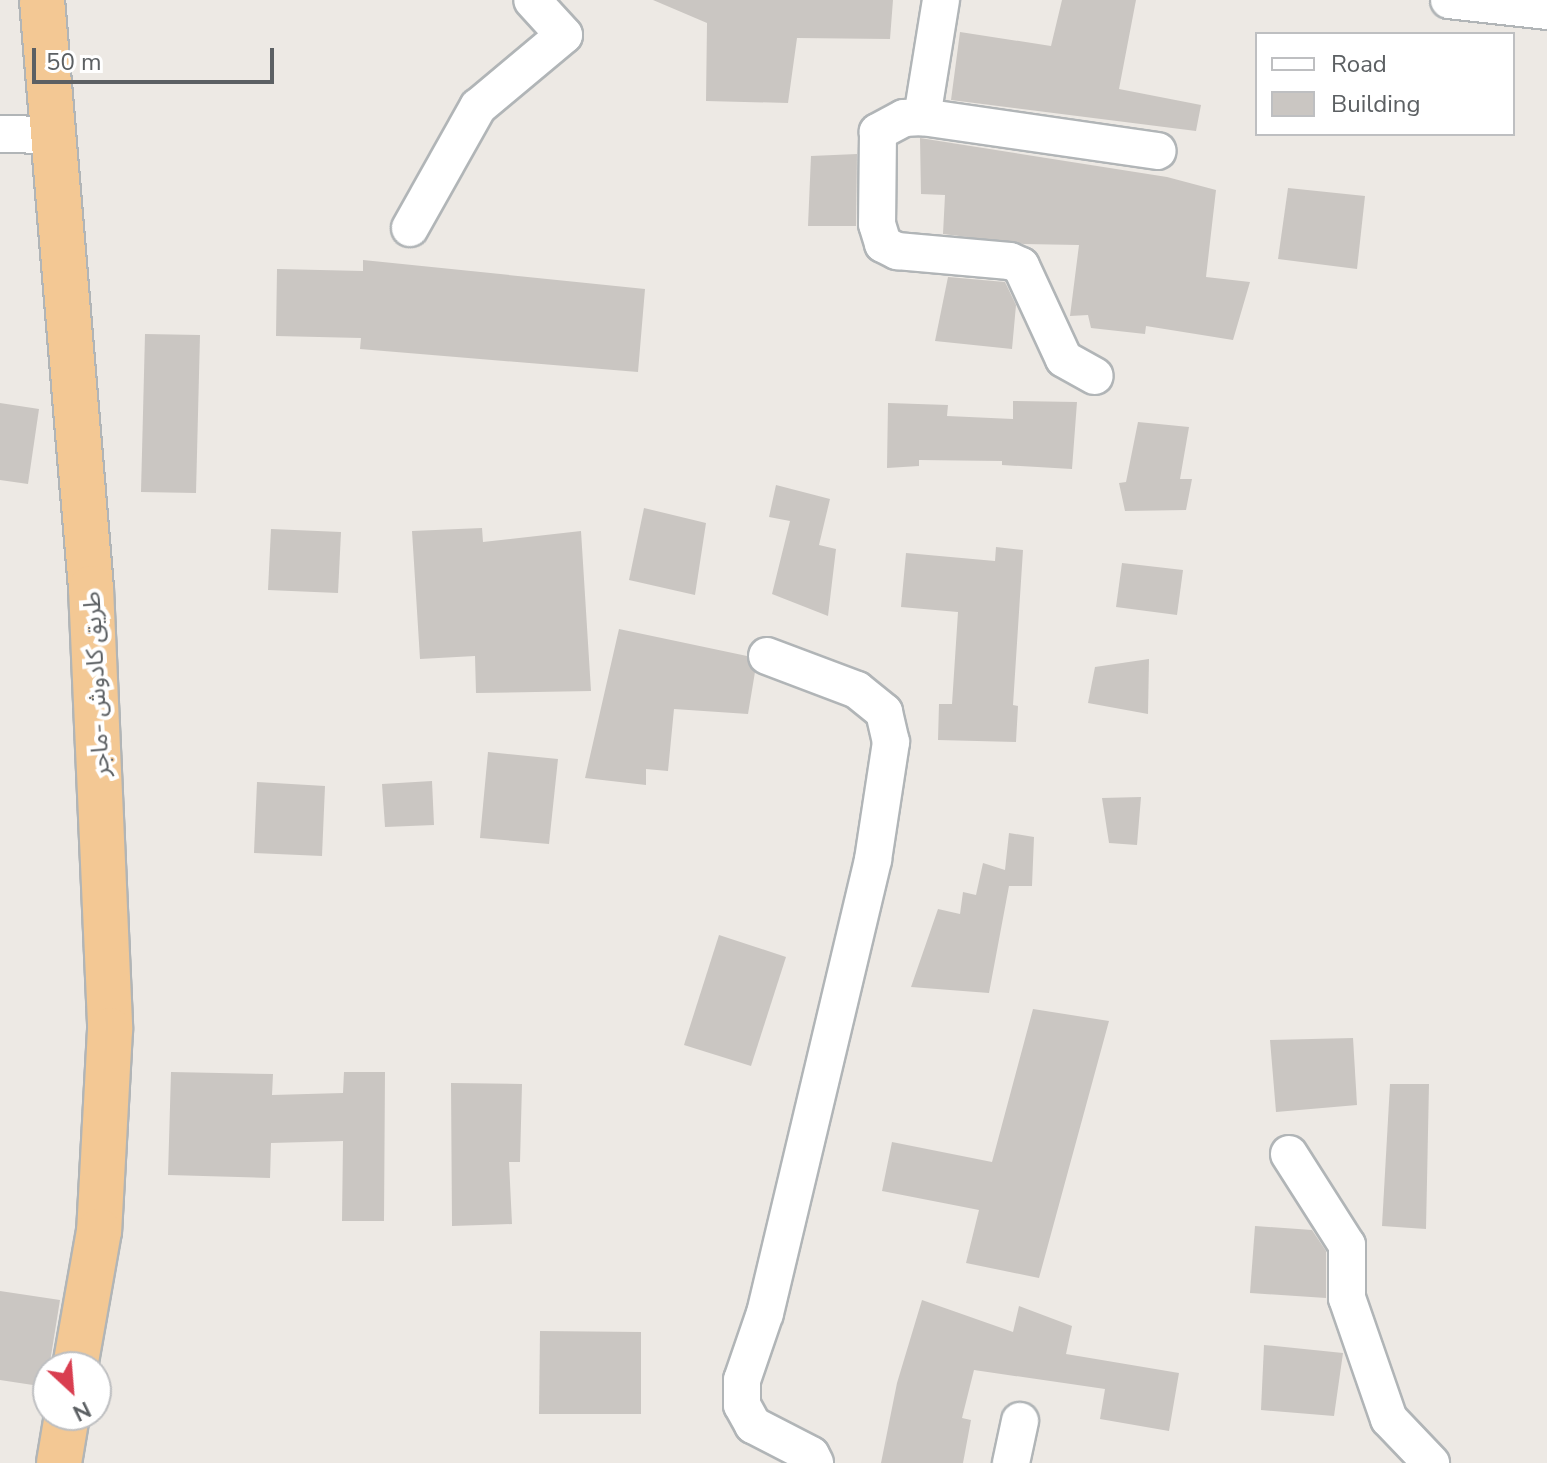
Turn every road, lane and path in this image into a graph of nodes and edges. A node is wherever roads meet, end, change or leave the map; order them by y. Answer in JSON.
{"nodes":[{"id":1,"x":42,"y":0,"type":"edge"},
{"id":2,"x":532,"y":0,"type":"edge"},
{"id":3,"x":941,"y":0,"type":"edge"},
{"id":4,"x":1449,"y":0,"type":"edge"},
{"id":5,"x":1547,"y":11,"type":"edge"},
{"id":6,"x":922,"y":117,"type":"junction"},
{"id":7,"x":0,"y":134,"type":"edge"},
{"id":8,"x":52,"y":135,"type":"junction"},
{"id":9,"x":1158,"y":151,"type":"dead end"},
{"id":10,"x":410,"y":228,"type":"dead end"},
{"id":11,"x":1095,"y":376,"type":"dead end"},
{"id":12,"x":767,"y":656,"type":"dead end"},
{"id":13,"x":1289,"y":1154,"type":"dead end"},
{"id":14,"x":78,"y":1351,"type":"edge"},
{"id":15,"x":1020,"y":1421,"type":"dead end"},
{"id":16,"x":64,"y":1431,"type":"edge"},
{"id":17,"x":59,"y":1463,"type":"edge"},
{"id":18,"x":815,"y":1463,"type":"edge"},
{"id":19,"x":1011,"y":1463,"type":"edge"},
{"id":20,"x":1431,"y":1463,"type":"edge"}],
"edges":[{"from":1,"to":8,"type":"highway","name":"طريق كادوش -ماجر"},
{"from":2,"to":10,"type":"street"},
{"from":3,"to":6,"type":"street"},
{"from":4,"to":5,"type":"street"},
{"from":6,"to":9,"type":"street"},
{"from":6,"to":11,"type":"street"},
{"from":7,"to":8,"type":"street"},
{"from":8,"to":14,"type":"highway","name":"طريق كادوش -ماجر"},
{"from":12,"to":18,"type":"street"},
{"from":13,"to":20,"type":"street"},
{"from":15,"to":19,"type":"street"},
{"from":16,"to":17,"type":"highway"}]}
